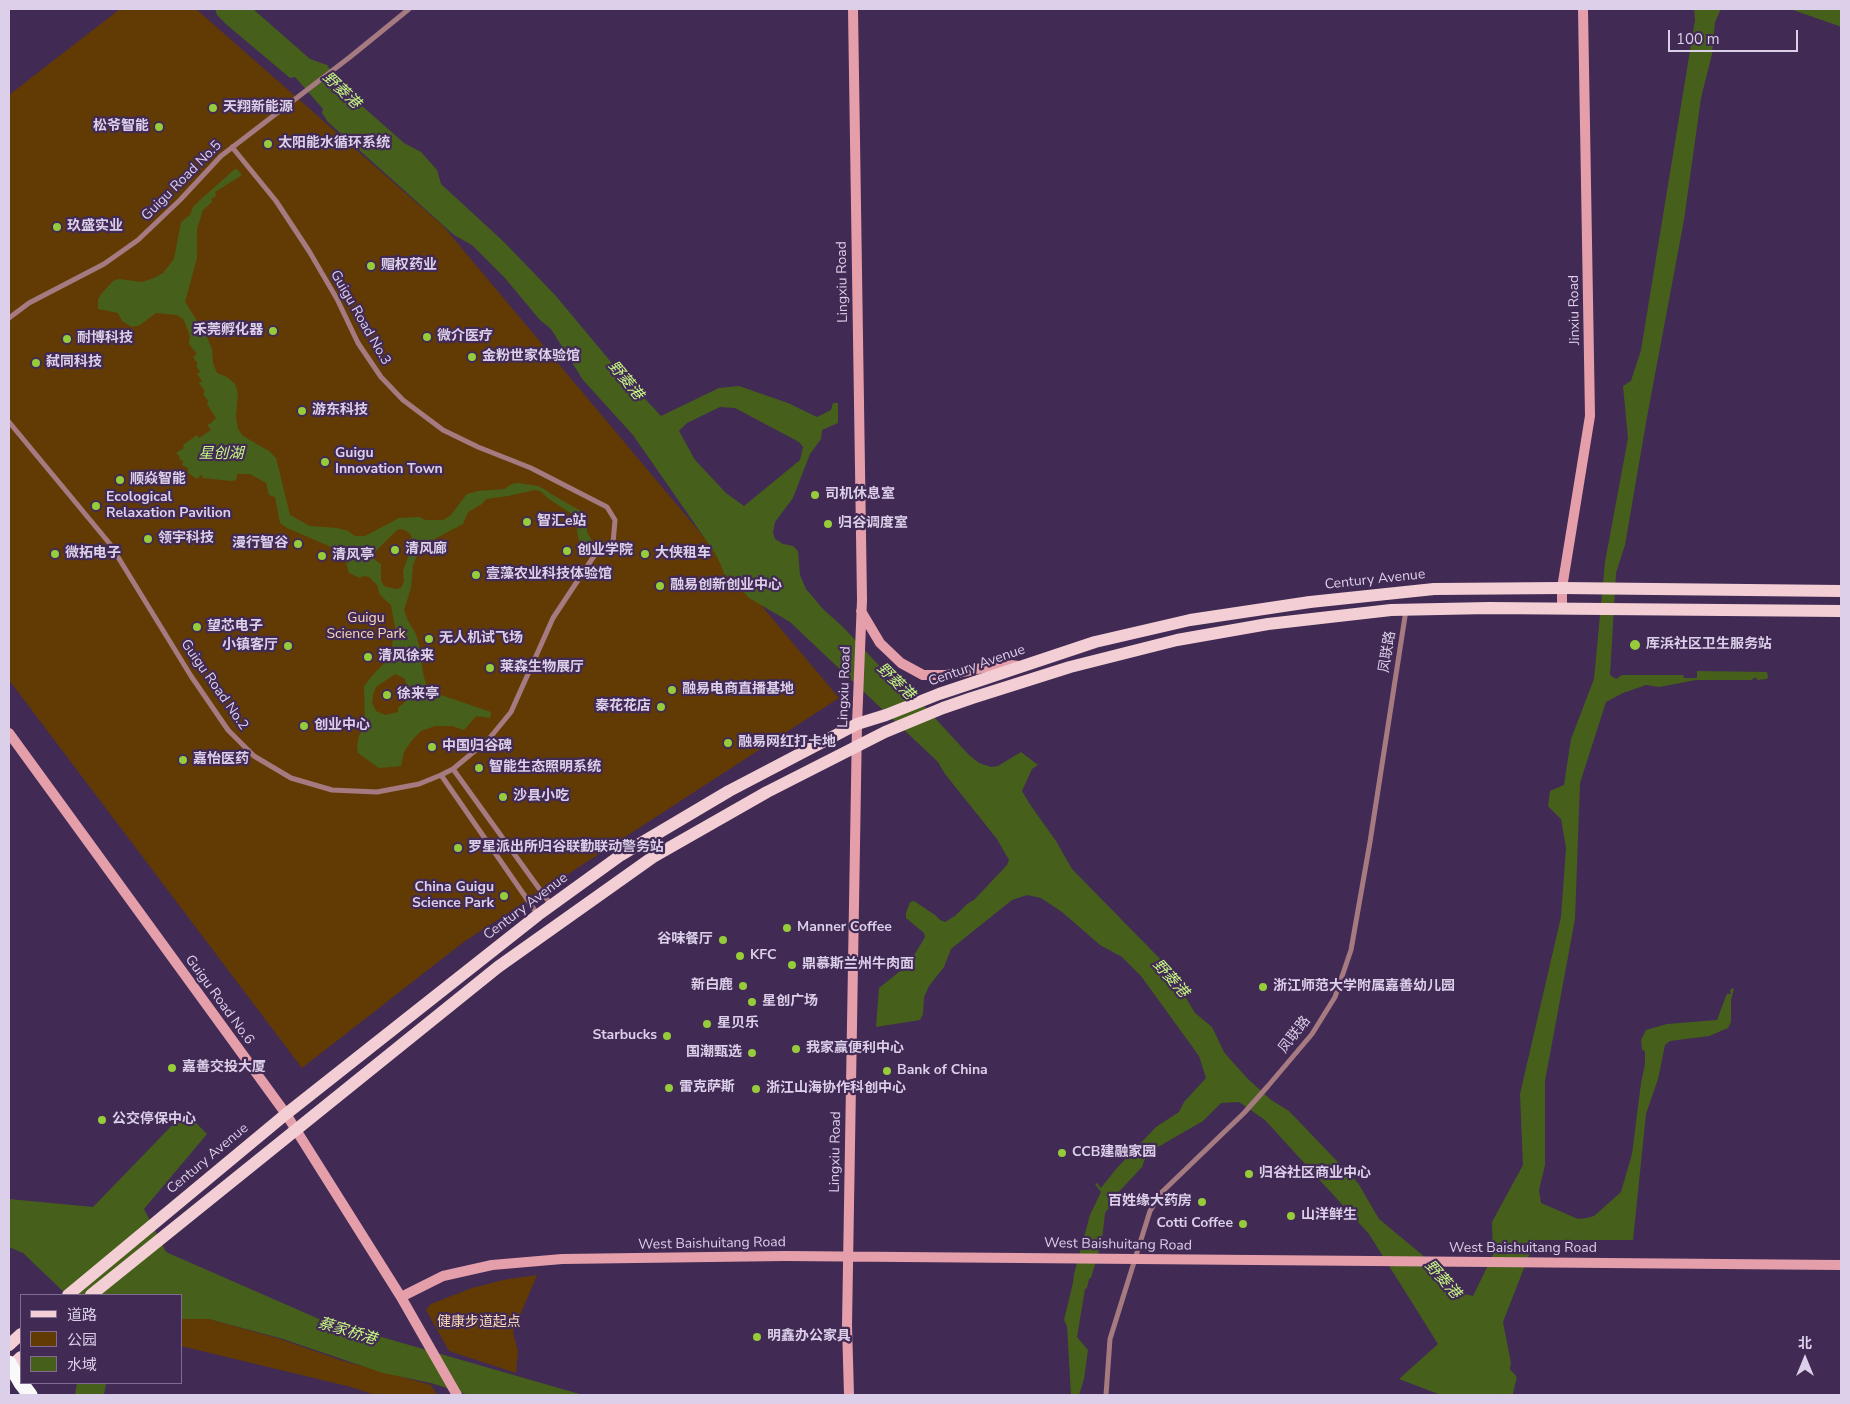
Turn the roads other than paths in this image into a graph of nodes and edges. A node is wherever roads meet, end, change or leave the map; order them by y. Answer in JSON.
{"nodes":[{"id":1,"x":409,"y":9,"type":"edge"},
{"id":2,"x":853,"y":9,"type":"edge"},
{"id":3,"x":1582,"y":9,"type":"edge"},
{"id":4,"x":232,"y":147,"type":"junction"},
{"id":5,"x":9,"y":318,"type":"edge"},
{"id":6,"x":9,"y":422,"type":"edge"},
{"id":7,"x":613,"y":543,"type":"joint"},
{"id":8,"x":1562,"y":588,"type":"junction"},
{"id":9,"x":1841,"y":592,"type":"edge"},
{"id":10,"x":1562,"y":608,"type":"junction"},
{"id":11,"x":1406,"y":610,"type":"junction"},
{"id":12,"x":861,"y":611,"type":"junction"},
{"id":13,"x":1841,"y":611,"type":"edge"},
{"id":14,"x":1022,"y":666,"type":"junction"},
{"id":15,"x":857,"y":724,"type":"junction"},
{"id":16,"x":9,"y":733,"type":"edge"},
{"id":17,"x":856,"y":747,"type":"junction"},
{"id":18,"x":453,"y":769,"type":"junction"},
{"id":19,"x":441,"y":775,"type":"junction"},
{"id":20,"x":551,"y":906,"type":"junction"},
{"id":21,"x":538,"y":915,"type":"junction"},
{"id":22,"x":286,"y":1114,"type":"junction"},
{"id":23,"x":296,"y":1131,"type":"junction"},
{"id":24,"x":848,"y":1257,"type":"junction"},
{"id":25,"x":1135,"y":1259,"type":"junction"},
{"id":26,"x":1841,"y":1265,"type":"edge"},
{"id":27,"x":69,"y":1294,"type":"edge"},
{"id":28,"x":93,"y":1294,"type":"edge"},
{"id":29,"x":400,"y":1297,"type":"junction"},
{"id":30,"x":20,"y":1335,"type":"edge"},
{"id":31,"x":9,"y":1345,"type":"edge"},
{"id":32,"x":20,"y":1358,"type":"edge"},
{"id":33,"x":9,"y":1363,"type":"edge"},
{"id":34,"x":9,"y":1368,"type":"edge"},
{"id":35,"x":20,"y":1381,"type":"edge"},
{"id":36,"x":22,"y":1384,"type":"edge"},
{"id":37,"x":30,"y":1395,"type":"edge"},
{"id":38,"x":457,"y":1395,"type":"edge"},
{"id":39,"x":849,"y":1395,"type":"edge"},
{"id":40,"x":1106,"y":1395,"type":"edge"}],
"edges":[{"from":1,"to":4,"type":"street","name":"Guigu Road No.5"},
{"from":2,"to":12,"type":"street","name":"Lingxiu Road"},
{"from":3,"to":8,"type":"street","name":"Jinxiu Road"},
{"from":4,"to":5,"type":"street","name":"Guigu Road No.5"},
{"from":4,"to":7,"type":"street","name":"Guigu Road No.3"},
{"from":6,"to":19,"type":"street","name":"Guigu Road No.2"},
{"from":7,"to":18,"type":"street","name":"Guigu Road No.2"},
{"from":8,"to":9,"type":"main road","name":"Century Avenue"},
{"from":8,"to":10,"type":"street","name":"Jinxiu Road"},
{"from":8,"to":14,"type":"main road","name":"Century Avenue"},
{"from":10,"to":11,"type":"main road","name":"Century Avenue"},
{"from":10,"to":13,"type":"main road","name":"Century Avenue"},
{"from":11,"to":17,"type":"main road","name":"Century Avenue"},
{"from":11,"to":25,"type":"street","name":"凤联路"},
{"from":12,"to":14,"type":"street"},
{"from":12,"to":15,"type":"street","name":"Lingxiu Road"},
{"from":14,"to":15,"type":"main road","name":"Century Avenue"},
{"from":15,"to":17,"type":"street","name":"Lingxiu Road"},
{"from":15,"to":20,"type":"main road","name":"Century Avenue"},
{"from":16,"to":22,"type":"street","name":"Guigu Road No.6"},
{"from":17,"to":23,"type":"main road","name":"Century Avenue"},
{"from":17,"to":24,"type":"street","name":"Lingxiu Road"},
{"from":18,"to":19,"type":"street","name":"Guigu Road No.2"},
{"from":18,"to":20,"type":"street"},
{"from":19,"to":21,"type":"street"},
{"from":20,"to":21,"type":"main road","name":"Century Avenue"},
{"from":21,"to":22,"type":"main road","name":"Century Avenue"},
{"from":22,"to":23,"type":"street","name":"Guigu Road No.6"},
{"from":22,"to":27,"type":"main road","name":"Century Avenue"},
{"from":23,"to":28,"type":"main road","name":"Century Avenue"},
{"from":23,"to":29,"type":"street","name":"Guigu Road No.6"},
{"from":24,"to":25,"type":"street","name":"West Baishuitang Road"},
{"from":24,"to":29,"type":"street","name":"West Baishuitang Road"},
{"from":24,"to":39,"type":"street","name":"Lingxiu Road"},
{"from":25,"to":26,"type":"street","name":"West Baishuitang Road"},
{"from":25,"to":40,"type":"street","name":"凤联路"},
{"from":29,"to":38,"type":"street","name":"Guigu Road No.6"},
{"from":30,"to":31,"type":"main road"},
{"from":32,"to":34,"type":"main road"},
{"from":33,"to":35,"type":"highway","bridge":true},
{"from":36,"to":37,"type":"highway"}]}
